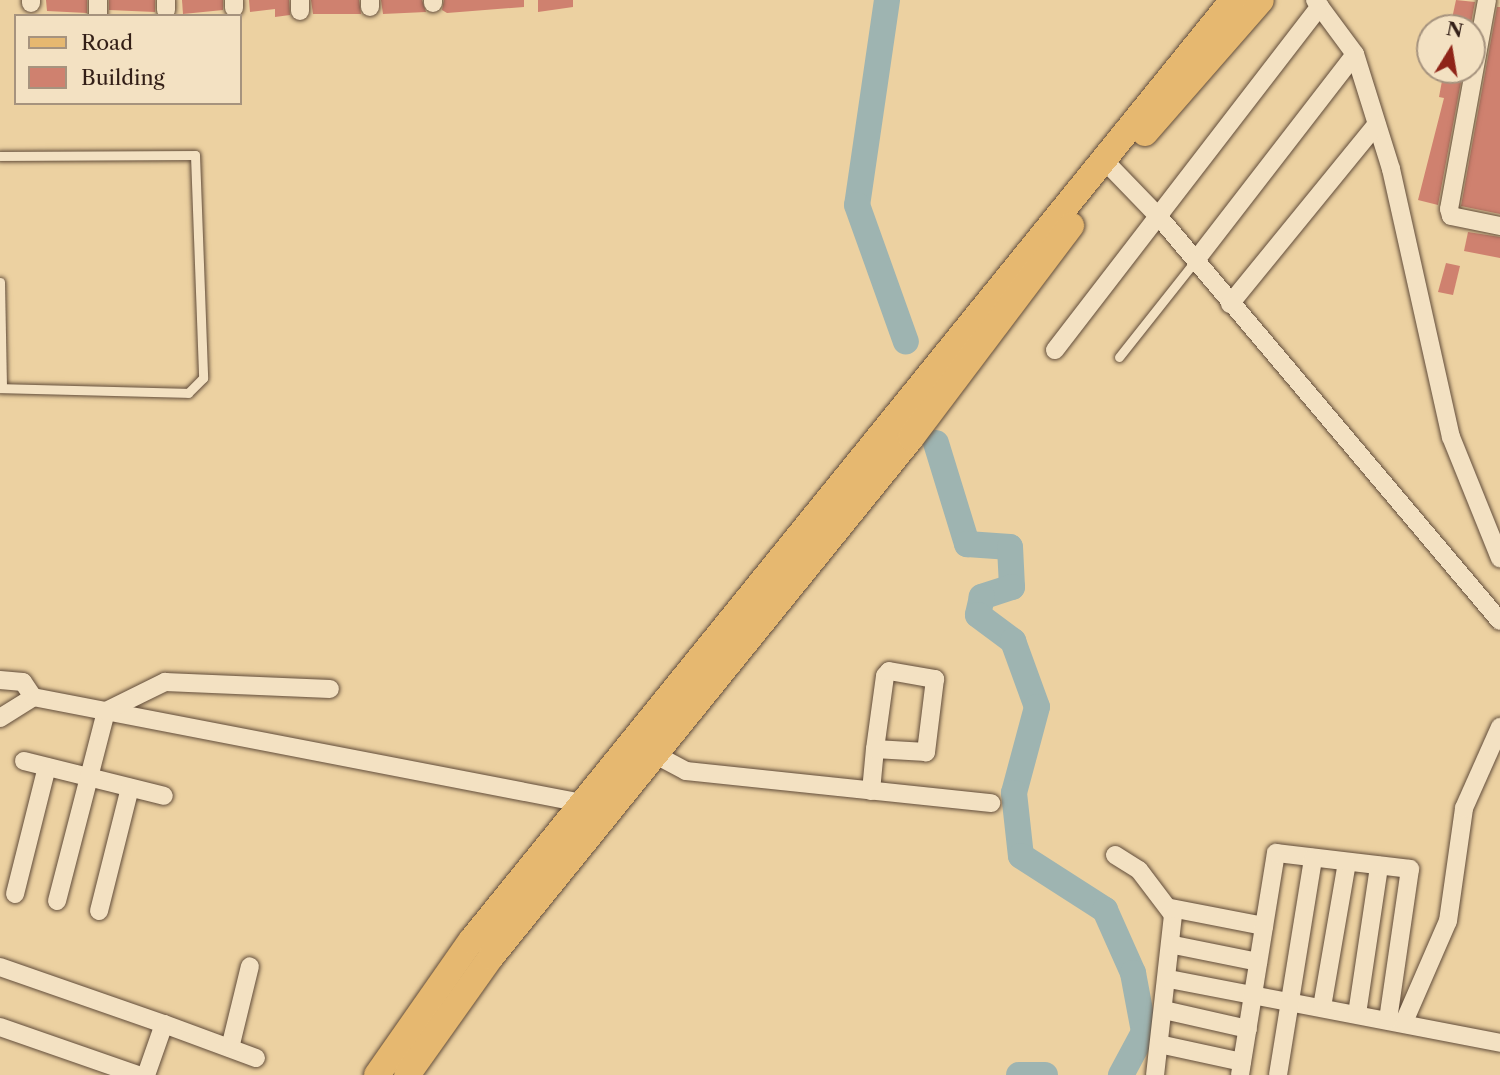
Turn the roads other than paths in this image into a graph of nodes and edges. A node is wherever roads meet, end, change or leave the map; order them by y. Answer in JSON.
{"nodes":[{"id":1,"x":1233,"y":0,"type":"edge"},
{"id":2,"x":1261,"y":0,"type":"edge"},
{"id":3,"x":1487,"y":0,"type":"edge"},
{"id":4,"x":1318,"y":3,"type":"edge"},
{"id":5,"x":1355,"y":54,"type":"junction"},
{"id":6,"x":1377,"y":124,"type":"junction"},
{"id":7,"x":0,"y":156,"type":"edge"},
{"id":8,"x":1108,"y":164,"type":"junction"},
{"id":9,"x":1160,"y":218,"type":"junction"},
{"id":10,"x":1500,"y":226,"type":"edge"},
{"id":11,"x":1196,"y":260,"type":"junction"},
{"id":12,"x":0,"y":282,"type":"edge"},
{"id":13,"x":1230,"y":304,"type":"junction"},
{"id":14,"x":1055,"y":350,"type":"dead end"},
{"id":15,"x":1119,"y":357,"type":"dead end"},
{"id":16,"x":1,"y":388,"type":"edge"},
{"id":17,"x":1500,"y":558,"type":"edge"},
{"id":18,"x":1500,"y":621,"type":"edge"},
{"id":19,"x":0,"y":680,"type":"edge"},
{"id":20,"x":330,"y":689,"type":"dead end"},
{"id":21,"x":33,"y":697,"type":"junction"},
{"id":22,"x":106,"y":711,"type":"junction"},
{"id":23,"x":0,"y":718,"type":"edge"},
{"id":24,"x":1500,"y":727,"type":"edge"},
{"id":25,"x":876,"y":749,"type":"junction"},
{"id":26,"x":656,"y":755,"type":"junction"},
{"id":27,"x":24,"y":761,"type":"dead end"},
{"id":28,"x":47,"y":766,"type":"junction"},
{"id":29,"x":87,"y":776,"type":"junction"},
{"id":30,"x":130,"y":788,"type":"junction"},
{"id":31,"x":870,"y":791,"type":"junction"},
{"id":32,"x":164,"y":796,"type":"dead end"},
{"id":33,"x":991,"y":803,"type":"dead end"},
{"id":34,"x":598,"y":807,"type":"junction"},
{"id":35,"x":1115,"y":855,"type":"dead end"},
{"id":36,"x":1313,"y":858,"type":"junction"},
{"id":37,"x":1347,"y":862,"type":"junction"},
{"id":38,"x":1379,"y":866,"type":"junction"},
{"id":39,"x":15,"y":894,"type":"dead end"},
{"id":40,"x":57,"y":901,"type":"dead end"},
{"id":41,"x":1171,"y":908,"type":"junction"},
{"id":42,"x":99,"y":911,"type":"dead end"},
{"id":43,"x":1264,"y":926,"type":"junction"},
{"id":44,"x":1174,"y":945,"type":"junction"},
{"id":45,"x":1258,"y":962,"type":"junction"},
{"id":46,"x":250,"y":966,"type":"dead end"},
{"id":47,"x":0,"y":967,"type":"edge"},
{"id":48,"x":1169,"y":979,"type":"junction"},
{"id":49,"x":1254,"y":995,"type":"junction"},
{"id":50,"x":1290,"y":1001,"type":"junction"},
{"id":51,"x":1322,"y":1007,"type":"junction"},
{"id":52,"x":1164,"y":1010,"type":"junction"},
{"id":53,"x":1357,"y":1014,"type":"junction"},
{"id":54,"x":1396,"y":1021,"type":"junction"},
{"id":55,"x":164,"y":1024,"type":"junction"},
{"id":56,"x":0,"y":1027,"type":"edge"},
{"id":57,"x":1248,"y":1028,"type":"junction"},
{"id":58,"x":1500,"y":1043,"type":"edge"},
{"id":59,"x":1159,"y":1044,"type":"junction"},
{"id":60,"x":230,"y":1048,"type":"junction"},
{"id":61,"x":256,"y":1058,"type":"dead end"},
{"id":62,"x":1241,"y":1068,"type":"edge"},
{"id":63,"x":138,"y":1075,"type":"edge"},
{"id":64,"x":146,"y":1075,"type":"edge"},
{"id":65,"x":377,"y":1075,"type":"edge"},
{"id":66,"x":407,"y":1075,"type":"edge"},
{"id":67,"x":1155,"y":1075,"type":"edge"},
{"id":68,"x":1278,"y":1075,"type":"edge"}],
"edges":[{"from":1,"to":8,"type":"main road"},
{"from":2,"to":8,"type":"main road"},
{"from":3,"to":10,"type":"street"},
{"from":4,"to":5,"type":"street"},
{"from":4,"to":9,"type":"street"},
{"from":5,"to":6,"type":"street"},
{"from":5,"to":11,"type":"street"},
{"from":6,"to":13,"type":"street"},
{"from":6,"to":17,"type":"street"},
{"from":7,"to":16,"type":"lane"},
{"from":8,"to":9,"type":"street"},
{"from":8,"to":26,"type":"main road"},
{"from":8,"to":34,"type":"main road"},
{"from":9,"to":11,"type":"street"},
{"from":9,"to":14,"type":"street"},
{"from":11,"to":13,"type":"street"},
{"from":11,"to":15,"type":"lane"},
{"from":12,"to":16,"type":"lane"},
{"from":13,"to":18,"type":"street"},
{"from":19,"to":21,"type":"street"},
{"from":20,"to":22,"type":"street"},
{"from":21,"to":22,"type":"street"},
{"from":21,"to":23,"type":"street"},
{"from":22,"to":29,"type":"street"},
{"from":22,"to":34,"type":"street"},
{"from":24,"to":54,"type":"street"},
{"from":25,"to":25,"type":"street"},
{"from":25,"to":31,"type":"street"},
{"from":26,"to":31,"type":"street"},
{"from":26,"to":34,"type":"main road"},
{"from":27,"to":28,"type":"street"},
{"from":28,"to":29,"type":"street"},
{"from":28,"to":39,"type":"street"},
{"from":29,"to":30,"type":"street"},
{"from":29,"to":40,"type":"street"},
{"from":30,"to":32,"type":"street"},
{"from":30,"to":42,"type":"street"},
{"from":31,"to":33,"type":"street"},
{"from":34,"to":65,"type":"main road"},
{"from":34,"to":66,"type":"main road"},
{"from":35,"to":41,"type":"street"},
{"from":36,"to":37,"type":"street"},
{"from":36,"to":43,"type":"street"},
{"from":36,"to":50,"type":"street"},
{"from":37,"to":38,"type":"street"},
{"from":37,"to":51,"type":"street"},
{"from":38,"to":53,"type":"street"},
{"from":38,"to":54,"type":"street"},
{"from":41,"to":43,"type":"street"},
{"from":41,"to":44,"type":"street"},
{"from":43,"to":45,"type":"street"},
{"from":44,"to":45,"type":"street"},
{"from":44,"to":48,"type":"street"},
{"from":45,"to":49,"type":"street"},
{"from":46,"to":60,"type":"street"},
{"from":47,"to":55,"type":"street"},
{"from":48,"to":49,"type":"street"},
{"from":48,"to":52,"type":"street"},
{"from":49,"to":50,"type":"street"},
{"from":49,"to":57,"type":"street"},
{"from":50,"to":51,"type":"street"},
{"from":50,"to":68,"type":"street"},
{"from":51,"to":53,"type":"street"},
{"from":52,"to":57,"type":"street"},
{"from":52,"to":59,"type":"street"},
{"from":53,"to":54,"type":"street"},
{"from":54,"to":58,"type":"street"},
{"from":55,"to":60,"type":"street"},
{"from":55,"to":64,"type":"street"},
{"from":56,"to":63,"type":"street"},
{"from":57,"to":62,"type":"street"},
{"from":59,"to":62,"type":"street"},
{"from":59,"to":67,"type":"street"},
{"from":60,"to":61,"type":"street"}]}
